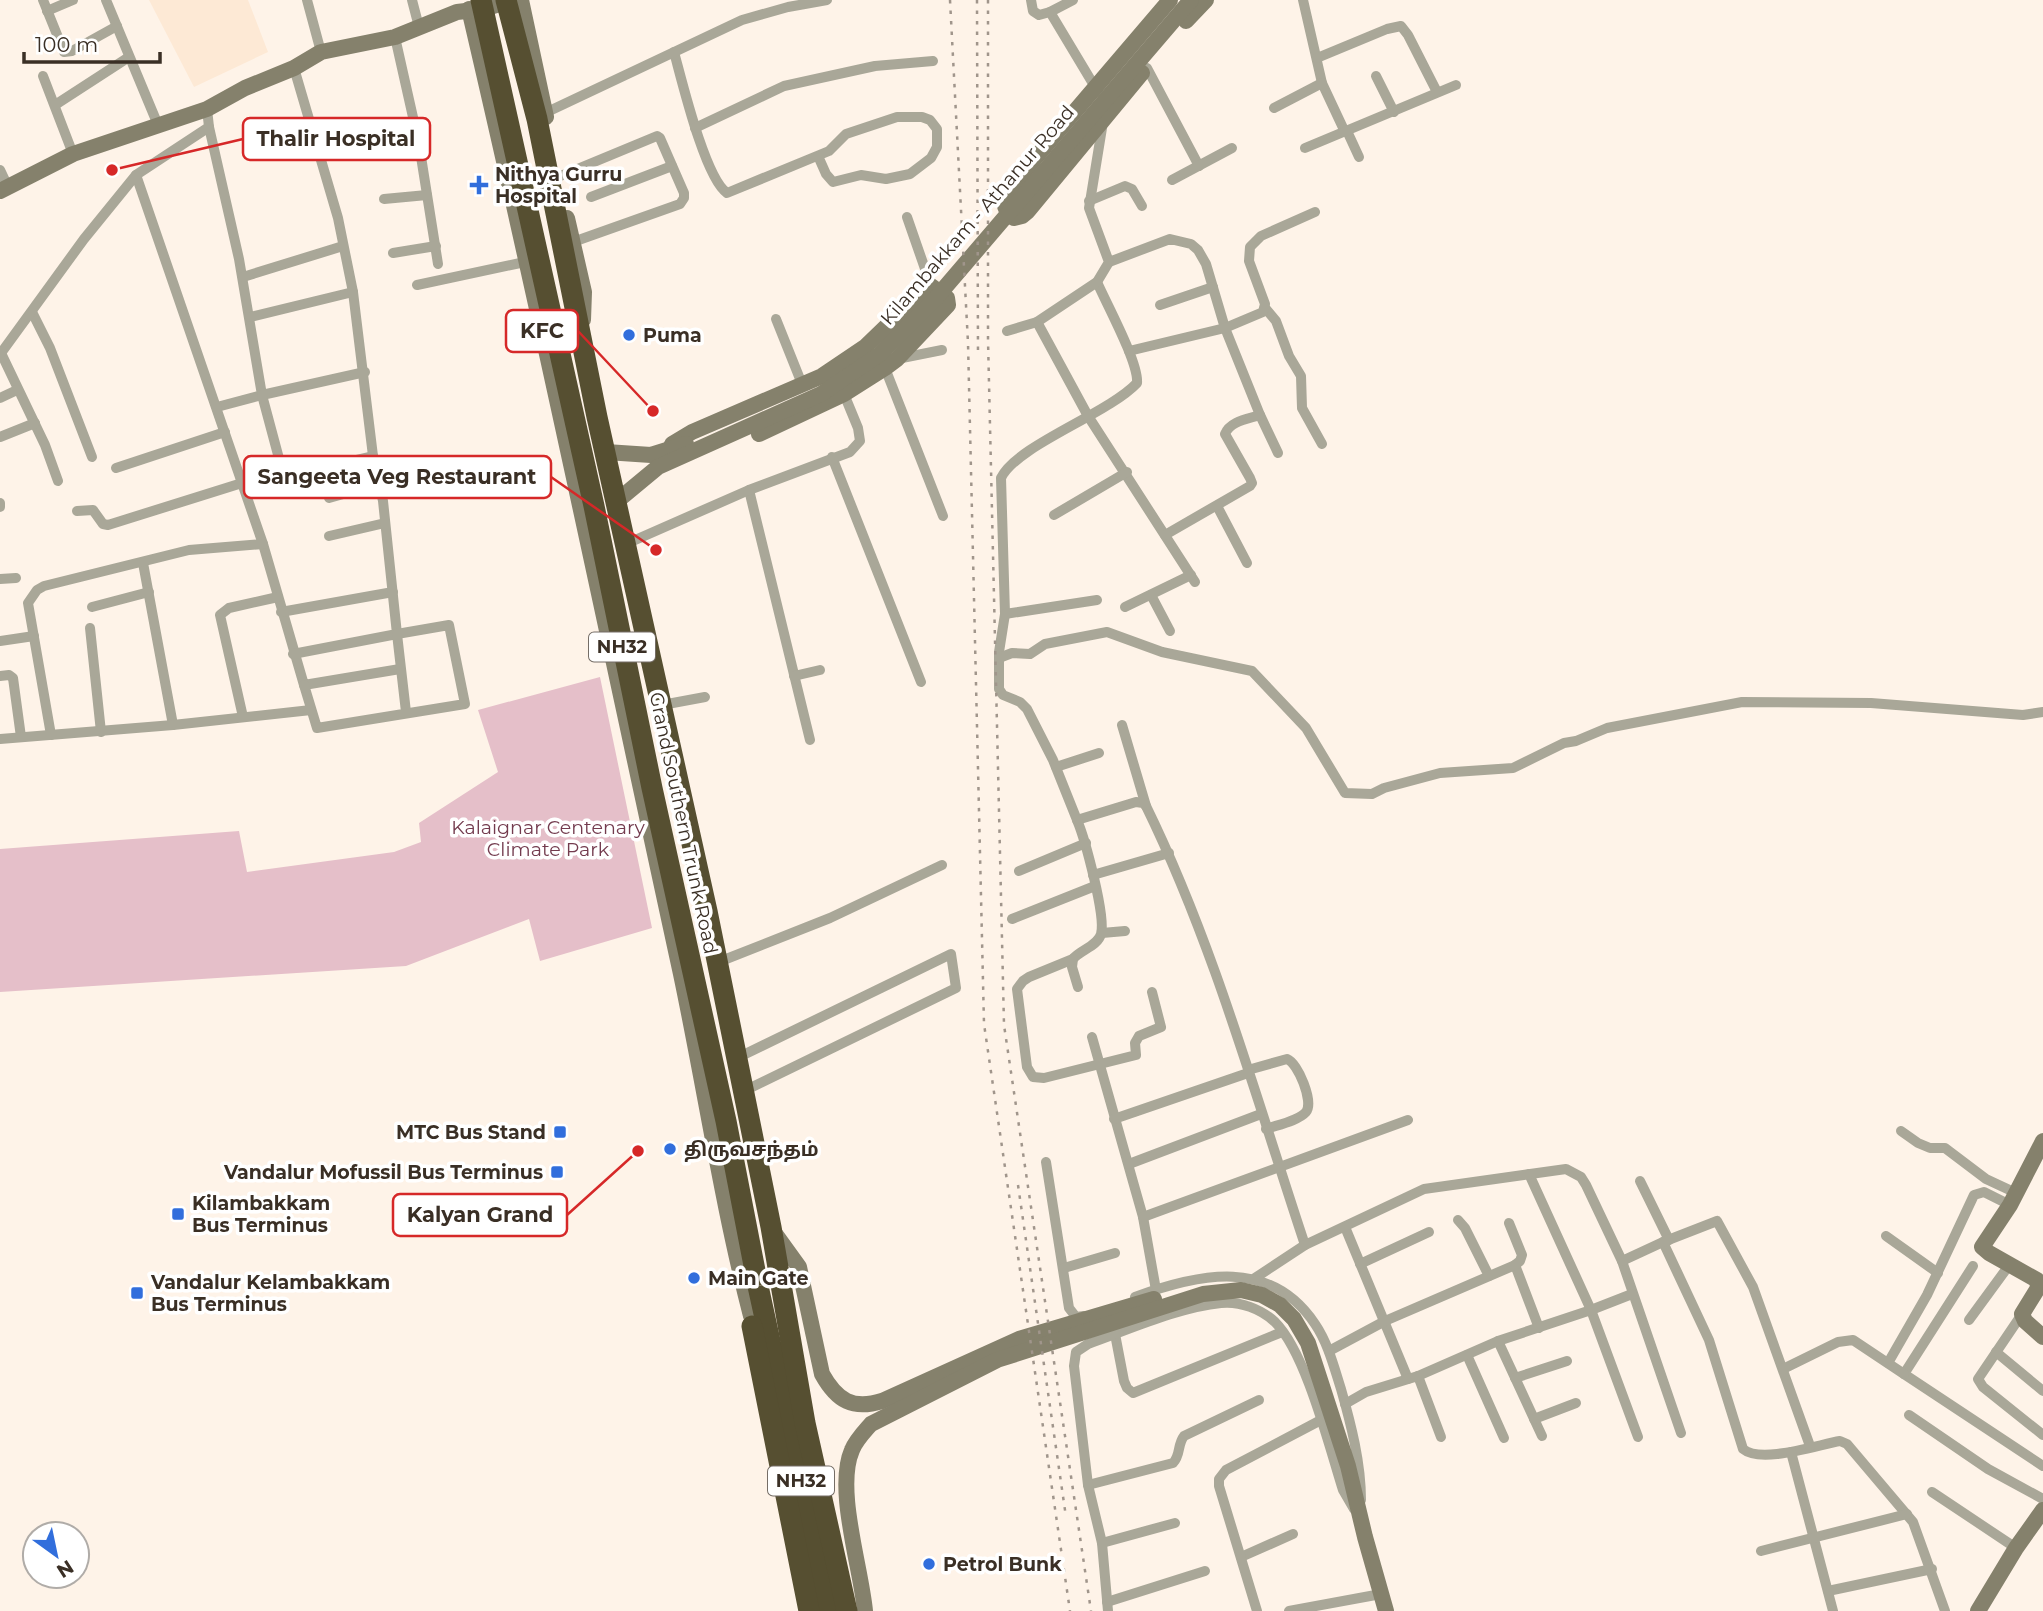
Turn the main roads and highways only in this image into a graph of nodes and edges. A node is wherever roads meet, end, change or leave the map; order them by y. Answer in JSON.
{"nodes":[{"id":1,"x":511,"y":1,"type":"edge"},
{"id":2,"x":478,"y":6,"type":"edge"},
{"id":3,"x":758,"y":1286,"type":"junction"},
{"id":4,"x":799,"y":1392,"type":"junction"},
{"id":5,"x":809,"y":1611,"type":"edge"},
{"id":6,"x":829,"y":1611,"type":"edge"},
{"id":7,"x":847,"y":1611,"type":"edge"},
{"id":8,"x":863,"y":1611,"type":"edge"}],
"edges":[{"from":1,"to":4,"type":"highway","name":"Grand Southern Trunk Road","number":"NH32"},
{"from":2,"to":3,"type":"highway","name":"Grand Southern Trunk Road","number":"NH32"},
{"from":3,"to":5,"type":"highway"},
{"from":3,"to":6,"type":"highway","number":"NH32"},
{"from":4,"to":7,"type":"highway","number":"NH32"},
{"from":4,"to":8,"type":"highway"}]}
